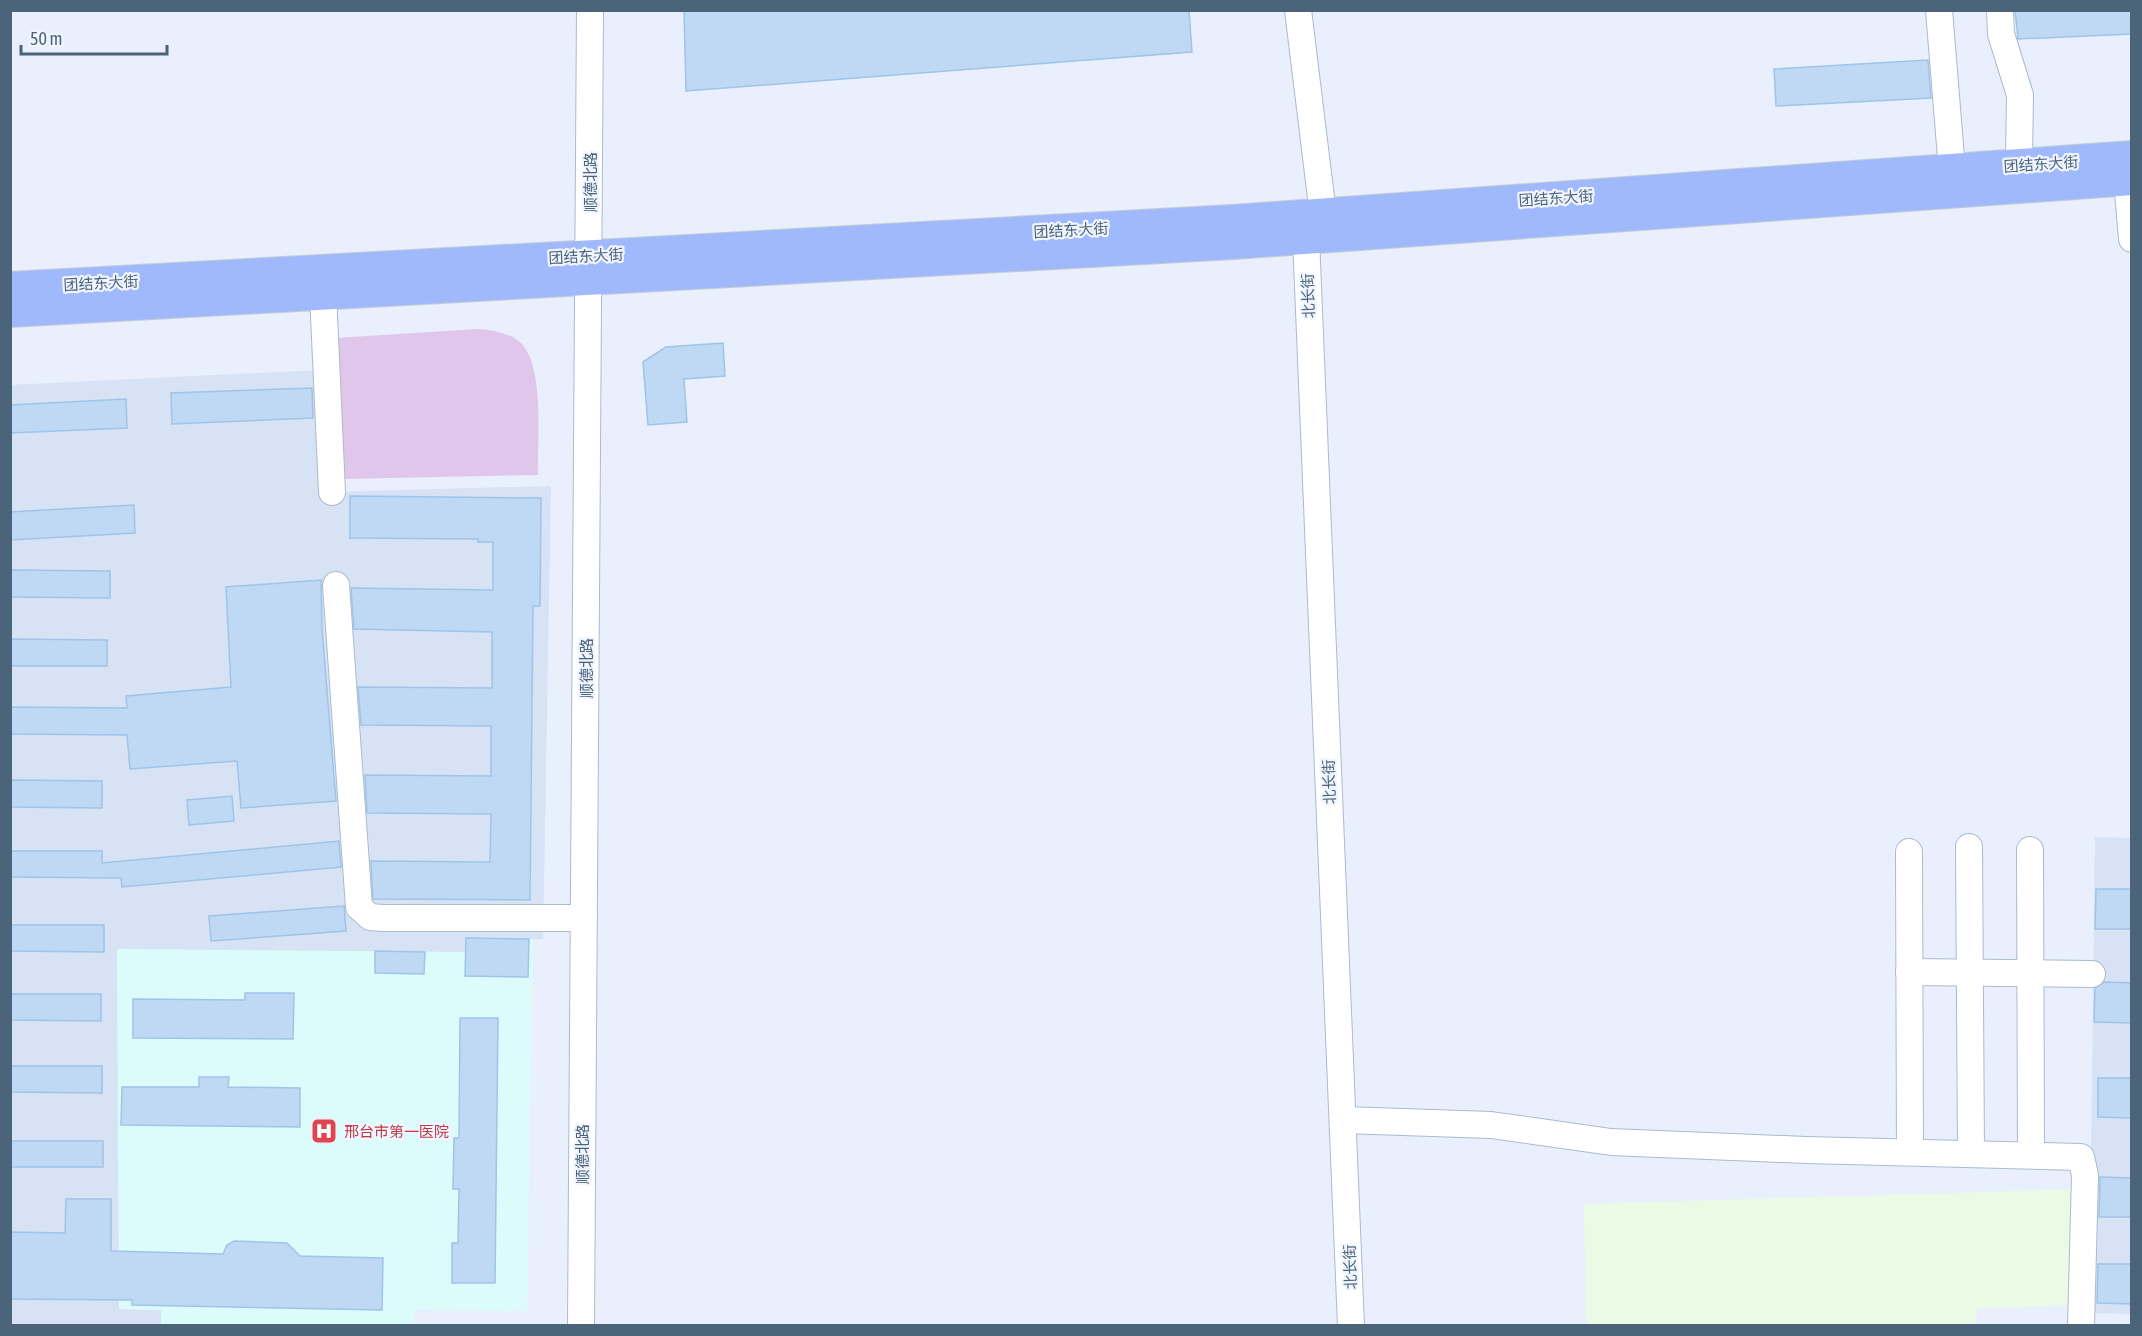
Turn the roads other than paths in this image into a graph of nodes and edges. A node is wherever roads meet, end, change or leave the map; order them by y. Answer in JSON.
{"nodes":[{"id":1,"x":590,"y":10,"type":"edge"},
{"id":2,"x":1298,"y":10,"type":"edge"},
{"id":3,"x":1939,"y":10,"type":"edge"},
{"id":4,"x":2000,"y":10,"type":"edge"},
{"id":5,"x":2019,"y":159,"type":"dead end"},
{"id":6,"x":1952,"y":170,"type":"junction"},
{"id":7,"x":2130,"y":172,"type":"edge"},
{"id":8,"x":1314,"y":226,"type":"junction"},
{"id":9,"x":2132,"y":239,"type":"edge"},
{"id":10,"x":589,"y":267,"type":"junction"},
{"id":11,"x":10,"y":288,"type":"edge"},
{"id":12,"x":323,"y":293,"type":"junction"},
{"id":13,"x":10,"y":311,"type":"edge"},
{"id":14,"x":332,"y":492,"type":"dead end"},
{"id":15,"x":336,"y":585,"type":"dead end"},
{"id":16,"x":1969,"y":847,"type":"dead end"},
{"id":17,"x":2030,"y":850,"type":"dead end"},
{"id":18,"x":1909,"y":852,"type":"dead end"},
{"id":19,"x":584,"y":918,"type":"junction"},
{"id":20,"x":1909,"y":972,"type":"junction"},
{"id":21,"x":1970,"y":973,"type":"junction"},
{"id":22,"x":2031,"y":973,"type":"junction"},
{"id":23,"x":2092,"y":974,"type":"dead end"},
{"id":24,"x":1344,"y":1120,"type":"junction"},
{"id":25,"x":1910,"y":1152,"type":"junction"},
{"id":26,"x":1971,"y":1154,"type":"junction"},
{"id":27,"x":2031,"y":1154,"type":"junction"},
{"id":28,"x":581,"y":1326,"type":"edge"},
{"id":29,"x":1351,"y":1326,"type":"edge"},
{"id":30,"x":2081,"y":1326,"type":"edge"}],
"edges":[{"from":1,"to":10,"type":"street","name":"顺德北路"},
{"from":2,"to":8,"type":"street","name":"北长街"},
{"from":3,"to":6,"type":"street"},
{"from":4,"to":5,"type":"street"},
{"from":6,"to":7,"type":"main road","name":"团结东大街"},
{"from":6,"to":8,"type":"main road","name":"团结东大街"},
{"from":7,"to":8,"type":"main road","name":"团结东大街"},
{"from":7,"to":9,"type":"street"},
{"from":8,"to":10,"type":"main road","name":"团结东大街"},
{"from":8,"to":24,"type":"street","name":"北长街"},
{"from":10,"to":11,"type":"main road","name":"团结东大街"},
{"from":10,"to":12,"type":"main road","name":"团结东大街"},
{"from":10,"to":19,"type":"street","name":"顺德北路"},
{"from":12,"to":13,"type":"main road","name":"团结东大街"},
{"from":12,"to":14,"type":"street"},
{"from":15,"to":19,"type":"street"},
{"from":16,"to":21,"type":"street"},
{"from":17,"to":22,"type":"street"},
{"from":18,"to":20,"type":"street"},
{"from":19,"to":28,"type":"street","name":"顺德北路"},
{"from":20,"to":21,"type":"street"},
{"from":20,"to":25,"type":"street"},
{"from":21,"to":22,"type":"street"},
{"from":21,"to":26,"type":"street"},
{"from":22,"to":23,"type":"street"},
{"from":22,"to":27,"type":"street"},
{"from":24,"to":25,"type":"street"},
{"from":24,"to":29,"type":"street","name":"北长街"},
{"from":25,"to":26,"type":"street"},
{"from":26,"to":27,"type":"street"},
{"from":27,"to":30,"type":"street"}]}
